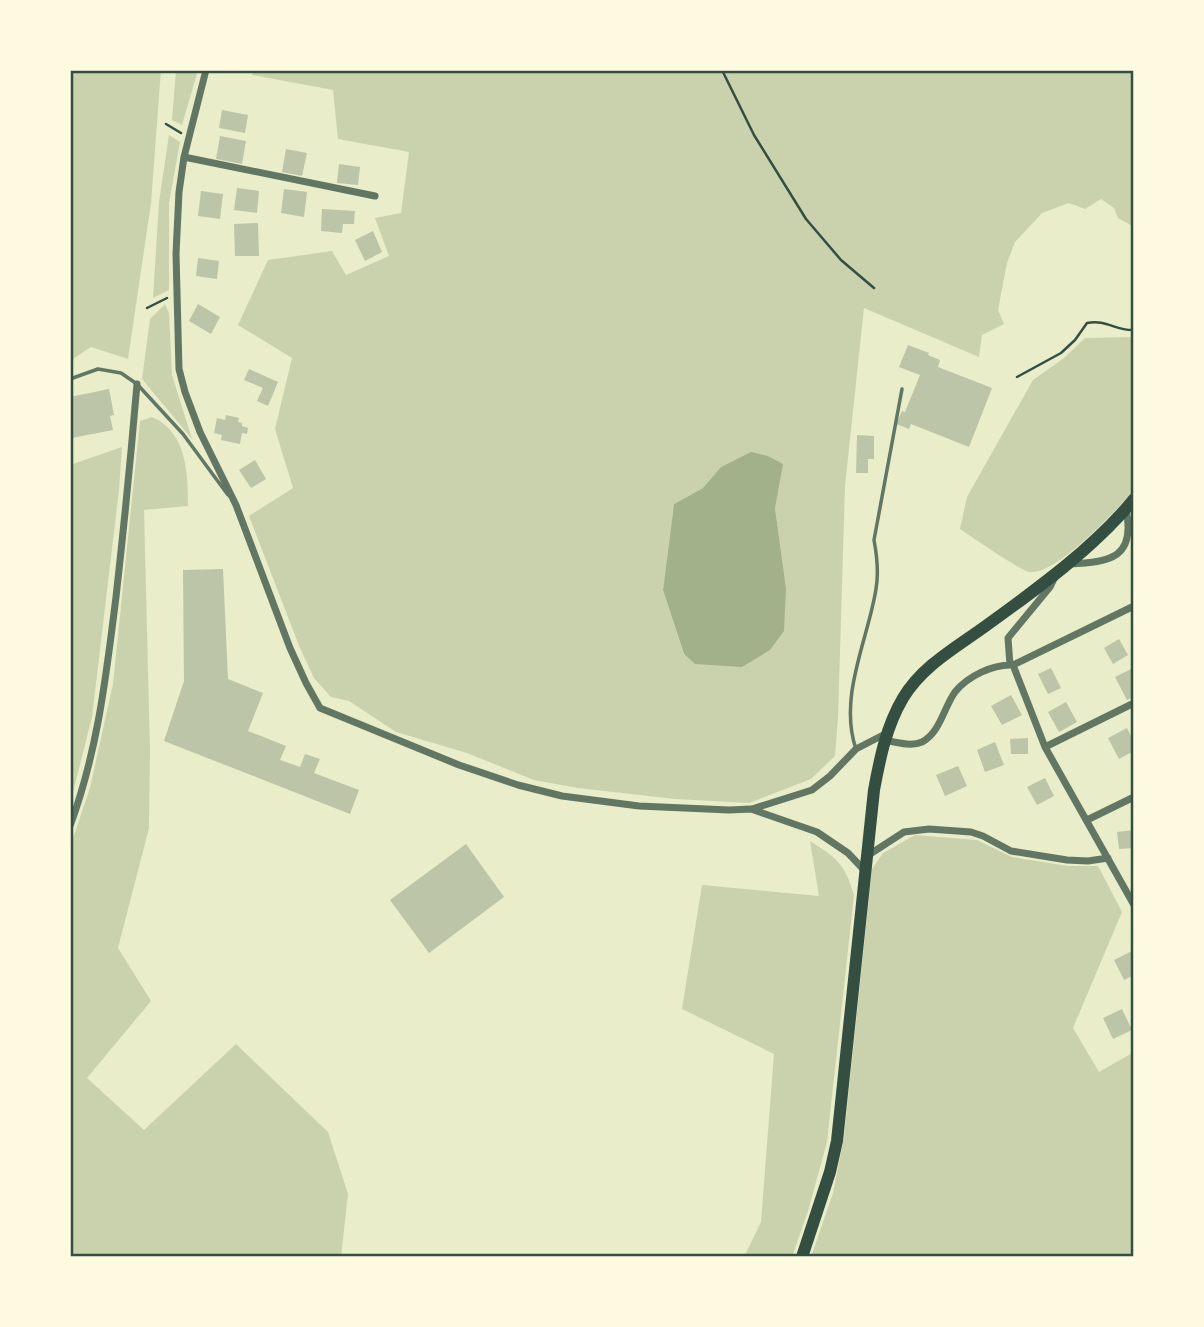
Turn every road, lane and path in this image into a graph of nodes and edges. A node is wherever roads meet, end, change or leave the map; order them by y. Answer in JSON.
{"nodes":[{"id":1,"x":206,"y":70,"type":"edge"},
{"id":2,"x":722,"y":70,"type":"edge"},
{"id":3,"x":166,"y":124,"type":"dead end"},
{"id":4,"x":188,"y":138,"type":"junction"},
{"id":5,"x":184,"y":157,"type":"junction"},
{"id":6,"x":375,"y":196,"type":"dead end"},
{"id":7,"x":874,"y":288,"type":"dead end"},
{"id":8,"x":177,"y":293,"type":"junction"},
{"id":9,"x":147,"y":309,"type":"dead end"},
{"id":10,"x":1134,"y":330,"type":"edge"},
{"id":11,"x":1017,"y":377,"type":"dead end"},
{"id":12,"x":70,"y":379,"type":"edge"},
{"id":13,"x":138,"y":384,"type":"junction"},
{"id":14,"x":902,"y":389,"type":"dead end"},
{"id":15,"x":1130,"y":504,"type":"edge"},
{"id":16,"x":236,"y":505,"type":"junction"},
{"id":17,"x":1061,"y":567,"type":"junction"},
{"id":18,"x":1134,"y":606,"type":"edge"},
{"id":19,"x":1012,"y":665,"type":"junction"},
{"id":20,"x":1134,"y":703,"type":"edge"},
{"id":21,"x":885,"y":737,"type":"junction"},
{"id":22,"x":1045,"y":747,"type":"junction"},
{"id":23,"x":856,"y":749,"type":"junction"},
{"id":24,"x":1134,"y":797,"type":"edge"},
{"id":25,"x":751,"y":809,"type":"junction"},
{"id":26,"x":1087,"y":820,"type":"junction"},
{"id":27,"x":70,"y":826,"type":"edge"},
{"id":28,"x":867,"y":856,"type":"junction"},
{"id":29,"x":1108,"y":858,"type":"junction"},
{"id":30,"x":865,"y":872,"type":"junction"},
{"id":31,"x":1134,"y":884,"type":"edge"},
{"id":32,"x":1124,"y":885,"type":"junction"},
{"id":33,"x":1134,"y":905,"type":"edge"},
{"id":34,"x":802,"y":1257,"type":"edge"}],
"edges":[{"from":1,"to":4,"type":"street"},
{"from":2,"to":7,"type":"path"},
{"from":3,"to":4,"type":"path"},
{"from":4,"to":5,"type":"street"},
{"from":5,"to":6,"type":"street"},
{"from":5,"to":8,"type":"street"},
{"from":8,"to":9,"type":"path"},
{"from":8,"to":16,"type":"street"},
{"from":10,"to":11,"type":"path"},
{"from":12,"to":13,"type":"lane"},
{"from":13,"to":16,"type":"lane"},
{"from":13,"to":27,"type":"street"},
{"from":14,"to":23,"type":"lane"},
{"from":15,"to":17,"type":"main road"},
{"from":15,"to":17,"type":"street"},
{"from":16,"to":25,"type":"street"},
{"from":17,"to":19,"type":"street"},
{"from":17,"to":21,"type":"main road"},
{"from":18,"to":19,"type":"street"},
{"from":19,"to":21,"type":"street"},
{"from":19,"to":22,"type":"street"},
{"from":20,"to":22,"type":"street"},
{"from":21,"to":23,"type":"street"},
{"from":21,"to":28,"type":"main road"},
{"from":22,"to":26,"type":"street"},
{"from":23,"to":25,"type":"street"},
{"from":24,"to":26,"type":"street"},
{"from":25,"to":30,"type":"street"},
{"from":26,"to":29,"type":"street"},
{"from":28,"to":29,"type":"street"},
{"from":28,"to":30,"type":"main road"},
{"from":29,"to":32,"type":"street"},
{"from":30,"to":34,"type":"main road"},
{"from":31,"to":32,"type":"street"},
{"from":32,"to":33,"type":"street"}]}
